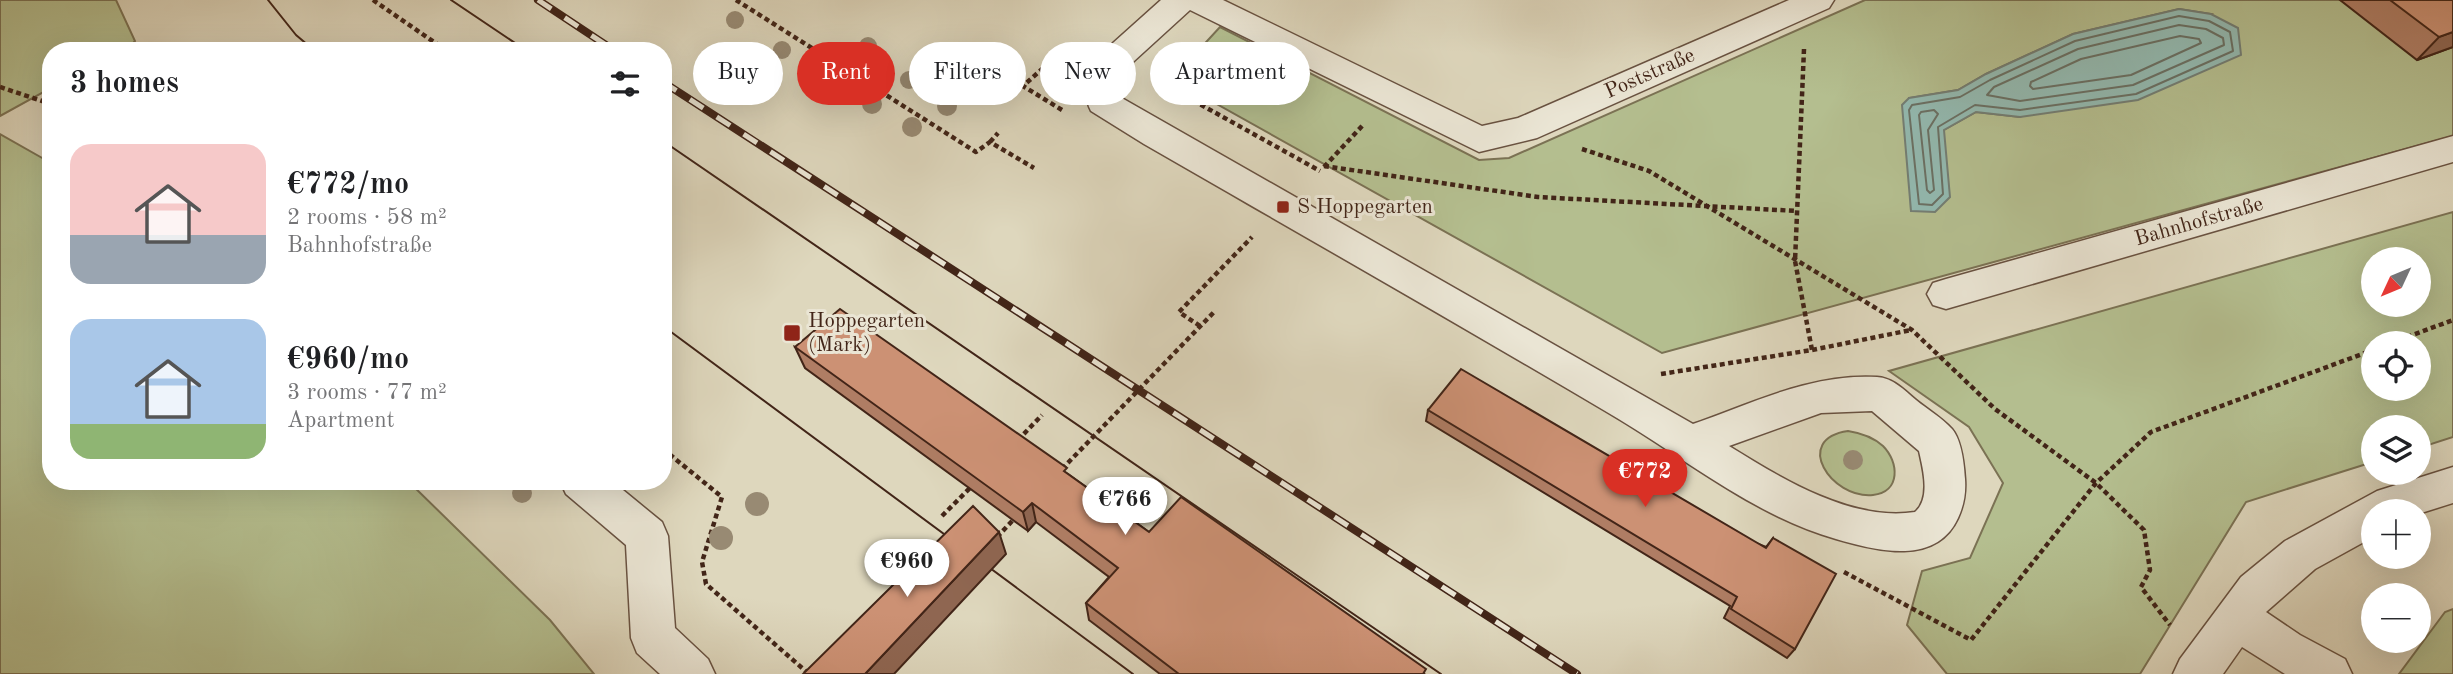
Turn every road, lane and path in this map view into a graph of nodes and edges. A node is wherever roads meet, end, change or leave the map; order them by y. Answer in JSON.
{"nodes":[{"id":1,"x":373,"y":0,"type":"edge"},
{"id":2,"x":736,"y":0,"type":"edge"},
{"id":3,"x":1181,"y":0,"type":"edge"},
{"id":4,"x":1196,"y":0,"type":"edge"},
{"id":5,"x":1818,"y":0,"type":"edge"},
{"id":6,"x":1786,"y":14,"type":"junction"},
{"id":7,"x":434,"y":42,"type":"edge"},
{"id":8,"x":0,"y":87,"type":"edge"},
{"id":9,"x":1390,"y":96,"type":"junction"},
{"id":10,"x":42,"y":101,"type":"edge"},
{"id":11,"x":1201,"y":105,"type":"edge"},
{"id":12,"x":1525,"y":129,"type":"junction"},
{"id":13,"x":999,"y":133,"type":"dead end"},
{"id":14,"x":990,"y":142,"type":"junction"},
{"id":15,"x":2453,"y":149,"type":"edge"},
{"id":16,"x":1324,"y":166,"type":"junction"},
{"id":17,"x":1034,"y":167,"type":"dead end"},
{"id":18,"x":1320,"y":171,"type":"junction"},
{"id":19,"x":1704,"y":205,"type":"junction"},
{"id":20,"x":1283,"y":207,"type":"junction"},
{"id":21,"x":1797,"y":211,"type":"junction"},
{"id":22,"x":1256,"y":233,"type":"dead end"},
{"id":23,"x":1795,"y":261,"type":"junction"},
{"id":24,"x":1946,"y":294,"type":"joint"},
{"id":25,"x":1215,"y":311,"type":"dead end"},
{"id":26,"x":2453,"y":320,"type":"edge"},
{"id":27,"x":1200,"y":326,"type":"junction"},
{"id":28,"x":1912,"y":330,"type":"junction"},
{"id":29,"x":2423,"y":331,"type":"edge"},
{"id":30,"x":1812,"y":350,"type":"junction"},
{"id":31,"x":2361,"y":353,"type":"edge"},
{"id":32,"x":1660,"y":374,"type":"dead end"},
{"id":33,"x":1042,"y":415,"type":"dead end"},
{"id":34,"x":1689,"y":443,"type":"junction"},
{"id":35,"x":1013,"y":445,"type":"edge"},
{"id":36,"x":672,"y":456,"type":"edge"},
{"id":37,"x":1056,"y":476,"type":"edge"},
{"id":38,"x":976,"y":482,"type":"edge"},
{"id":39,"x":2096,"y":483,"type":"junction"},
{"id":40,"x":2453,"y":485,"type":"edge"},
{"id":41,"x":592,"y":490,"type":"edge"},
{"id":42,"x":2408,"y":499,"type":"edge"},
{"id":43,"x":1018,"y":515,"type":"edge"},
{"id":44,"x":942,"y":516,"type":"dead end"},
{"id":45,"x":2361,"y":522,"type":"edge"},
{"id":46,"x":989,"y":544,"type":"edge"},
{"id":47,"x":1871,"y":587,"type":"dead end"},
{"id":48,"x":2236,"y":617,"type":"junction"},
{"id":49,"x":2169,"y":624,"type":"dead end"},
{"id":50,"x":692,"y":674,"type":"edge"},
{"id":51,"x":809,"y":674,"type":"edge"},
{"id":52,"x":2196,"y":674,"type":"edge"},
{"id":53,"x":2329,"y":674,"type":"edge"}],
"edges":[{"from":1,"to":7,"type":"path"},
{"from":2,"to":14,"type":"path"},
{"from":3,"to":20,"type":"street"},
{"from":4,"to":9,"type":"street"},
{"from":5,"to":6,"type":"street","name":"Poststraße"},
{"from":6,"to":12,"type":"street","name":"Poststraße"},
{"from":6,"to":21,"type":"path"},
{"from":8,"to":10,"type":"path"},
{"from":9,"to":12,"type":"street","name":"Poststraße"},
{"from":9,"to":16,"type":"path"},
{"from":11,"to":18,"type":"path"},
{"from":12,"to":19,"type":"path"},
{"from":13,"to":14,"type":"path"},
{"from":14,"to":17,"type":"path"},
{"from":15,"to":24,"type":"street","name":"Bahnhofstraße"},
{"from":16,"to":18,"type":"path"},
{"from":16,"to":19,"type":"path"},
{"from":18,"to":20,"type":"path"},
{"from":19,"to":21,"type":"path"},
{"from":19,"to":23,"type":"path"},
{"from":20,"to":34,"type":"street"},
{"from":21,"to":23,"type":"path"},
{"from":22,"to":27,"type":"path"},
{"from":23,"to":28,"type":"path"},
{"from":23,"to":30,"type":"path"},
{"from":24,"to":28,"type":"path"},
{"from":25,"to":27,"type":"path","bridge":true},
{"from":26,"to":29,"type":"path"},
{"from":27,"to":37,"type":"path","bridge":true},
{"from":28,"to":30,"type":"path"},
{"from":28,"to":39,"type":"path"},
{"from":30,"to":32,"type":"path"},
{"from":31,"to":39,"type":"path"},
{"from":33,"to":35,"type":"path"},
{"from":34,"to":34,"type":"street"},
{"from":36,"to":51,"type":"path"},
{"from":38,"to":44,"type":"path"},
{"from":39,"to":47,"type":"path"},
{"from":39,"to":49,"type":"path"},
{"from":40,"to":42,"type":"street"},
{"from":41,"to":50,"type":"street"},
{"from":43,"to":46,"type":"path","bridge":true},
{"from":45,"to":48,"type":"street"},
{"from":48,"to":52,"type":"street"},
{"from":48,"to":53,"type":"street"}]}
